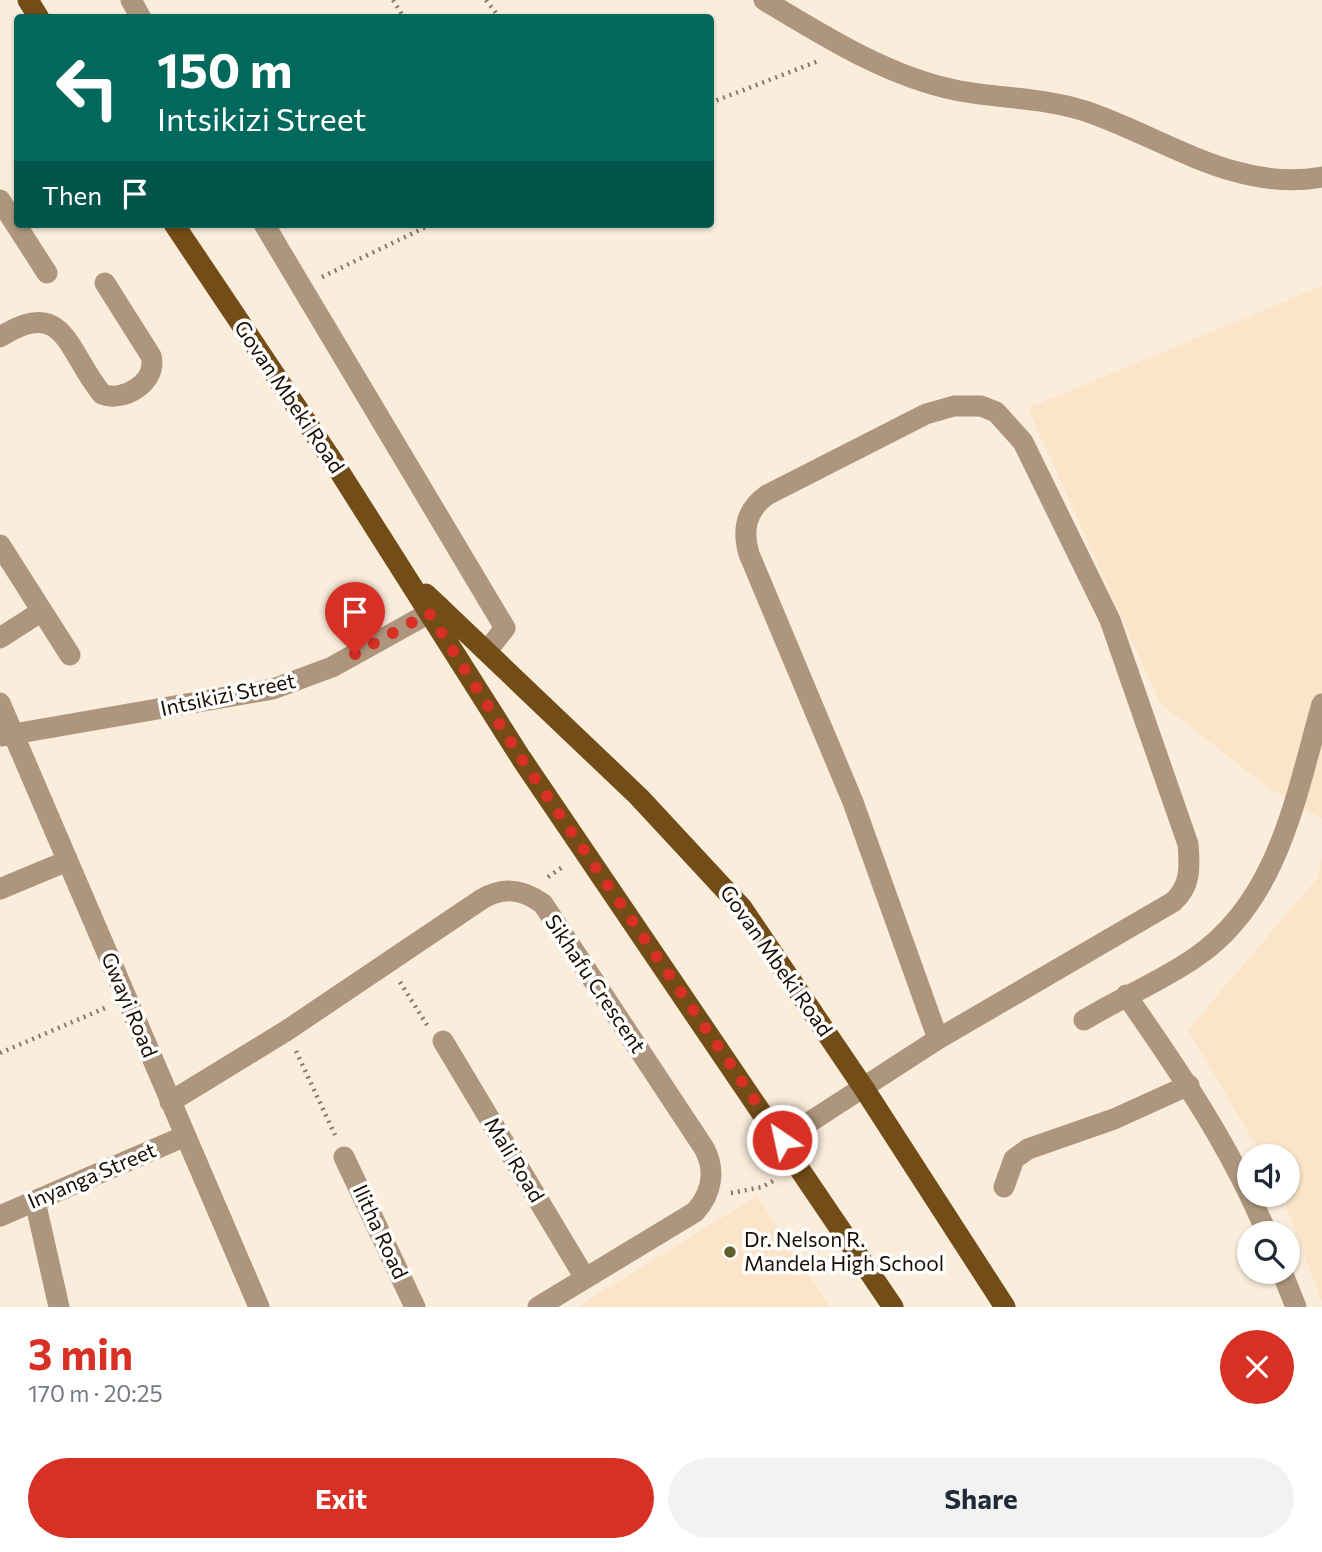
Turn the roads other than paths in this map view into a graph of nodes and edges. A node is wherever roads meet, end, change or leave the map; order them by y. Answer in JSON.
{"nodes":[{"id":1,"x":764,"y":0,"type":"edge"},
{"id":2,"x":1322,"y":177,"type":"edge"},
{"id":3,"x":0,"y":200,"type":"edge"},
{"id":4,"x":14,"y":222,"type":"edge"},
{"id":5,"x":18,"y":228,"type":"edge"},
{"id":6,"x":177,"y":228,"type":"edge"},
{"id":7,"x":266,"y":228,"type":"edge"},
{"id":8,"x":47,"y":273,"type":"dead end"},
{"id":9,"x":105,"y":283,"type":"dead end"},
{"id":10,"x":0,"y":337,"type":"edge"},
{"id":11,"x":0,"y":545,"type":"edge"},
{"id":12,"x":434,"y":610,"type":"junction"},
{"id":13,"x":42,"y":611,"type":"junction"},
{"id":14,"x":0,"y":638,"type":"edge"},
{"id":15,"x":487,"y":651,"type":"junction"},
{"id":16,"x":70,"y":655,"type":"dead end"},
{"id":17,"x":0,"y":703,"type":"edge"},
{"id":18,"x":1322,"y":704,"type":"edge"},
{"id":19,"x":7,"y":735,"type":"edge"},
{"id":20,"x":67,"y":861,"type":"junction"},
{"id":21,"x":0,"y":889,"type":"edge"},
{"id":22,"x":1126,"y":995,"type":"junction"},
{"id":23,"x":1084,"y":1020,"type":"dead end"},
{"id":24,"x":938,"y":1039,"type":"junction"},
{"id":25,"x":443,"y":1041,"type":"road end"},
{"id":26,"x":1189,"y":1085,"type":"junction"},
{"id":27,"x":863,"y":1087,"type":"junction"},
{"id":28,"x":170,"y":1102,"type":"junction"},
{"id":29,"x":185,"y":1136,"type":"junction"},
{"id":30,"x":782,"y":1140,"type":"junction"},
{"id":31,"x":344,"y":1157,"type":"road end"},
{"id":32,"x":1004,"y":1187,"type":"dead end"},
{"id":33,"x":35,"y":1201,"type":"junction"},
{"id":34,"x":0,"y":1216,"type":"edge"},
{"id":35,"x":1260,"y":1221,"type":"edge"},
{"id":36,"x":585,"y":1278,"type":"junction"},
{"id":37,"x":1287,"y":1284,"type":"edge"},
{"id":38,"x":59,"y":1307,"type":"edge"},
{"id":39,"x":258,"y":1307,"type":"edge"},
{"id":40,"x":415,"y":1307,"type":"edge"},
{"id":41,"x":538,"y":1307,"type":"edge"},
{"id":42,"x":893,"y":1307,"type":"edge"},
{"id":43,"x":1005,"y":1307,"type":"edge"},
{"id":44,"x":1296,"y":1307,"type":"edge"}],
"edges":[{"from":1,"to":2,"type":"street"},
{"from":3,"to":4,"type":"street"},
{"from":5,"to":8,"type":"street"},
{"from":6,"to":12,"type":"main road","name":"Govan Mbeki Road"},
{"from":7,"to":15,"type":"street"},
{"from":9,"to":10,"type":"street"},
{"from":11,"to":13,"type":"street"},
{"from":12,"to":15,"type":"main road","name":"Govan Mbeki Road"},
{"from":12,"to":19,"type":"street","name":"Intsikizi Street"},
{"from":12,"to":30,"type":"main road","name":"Govan Mbeki Road"},
{"from":13,"to":14,"type":"street"},
{"from":13,"to":16,"type":"street"},
{"from":15,"to":27,"type":"main road","name":"Govan Mbeki Road"},
{"from":17,"to":19,"type":"street","name":"Gwayi Road"},
{"from":18,"to":22,"type":"street"},
{"from":19,"to":20,"type":"street","name":"Gwayi Road"},
{"from":20,"to":21,"type":"street"},
{"from":20,"to":28,"type":"street","name":"Gwayi Road"},
{"from":22,"to":23,"type":"street"},
{"from":22,"to":26,"type":"street"},
{"from":24,"to":24,"type":"street"},
{"from":24,"to":27,"type":"street"},
{"from":25,"to":36,"type":"street","name":"Mali Road"},
{"from":26,"to":32,"type":"street"},
{"from":26,"to":35,"type":"street"},
{"from":27,"to":30,"type":"street"},
{"from":27,"to":43,"type":"main road","name":"Govan Mbeki Road"},
{"from":28,"to":29,"type":"street","name":"Gwayi Road"},
{"from":28,"to":36,"type":"street","name":"Sikhafu Crescent"},
{"from":29,"to":33,"type":"street","name":"Inyanga Street"},
{"from":29,"to":39,"type":"street","name":"Gwayi Road"},
{"from":30,"to":42,"type":"main road","name":"Govan Mbeki Road"},
{"from":31,"to":40,"type":"street","name":"Ilitha Road"},
{"from":33,"to":34,"type":"street","name":"Inyanga Street"},
{"from":33,"to":38,"type":"street"},
{"from":36,"to":41,"type":"street"},
{"from":37,"to":44,"type":"street"}]}
